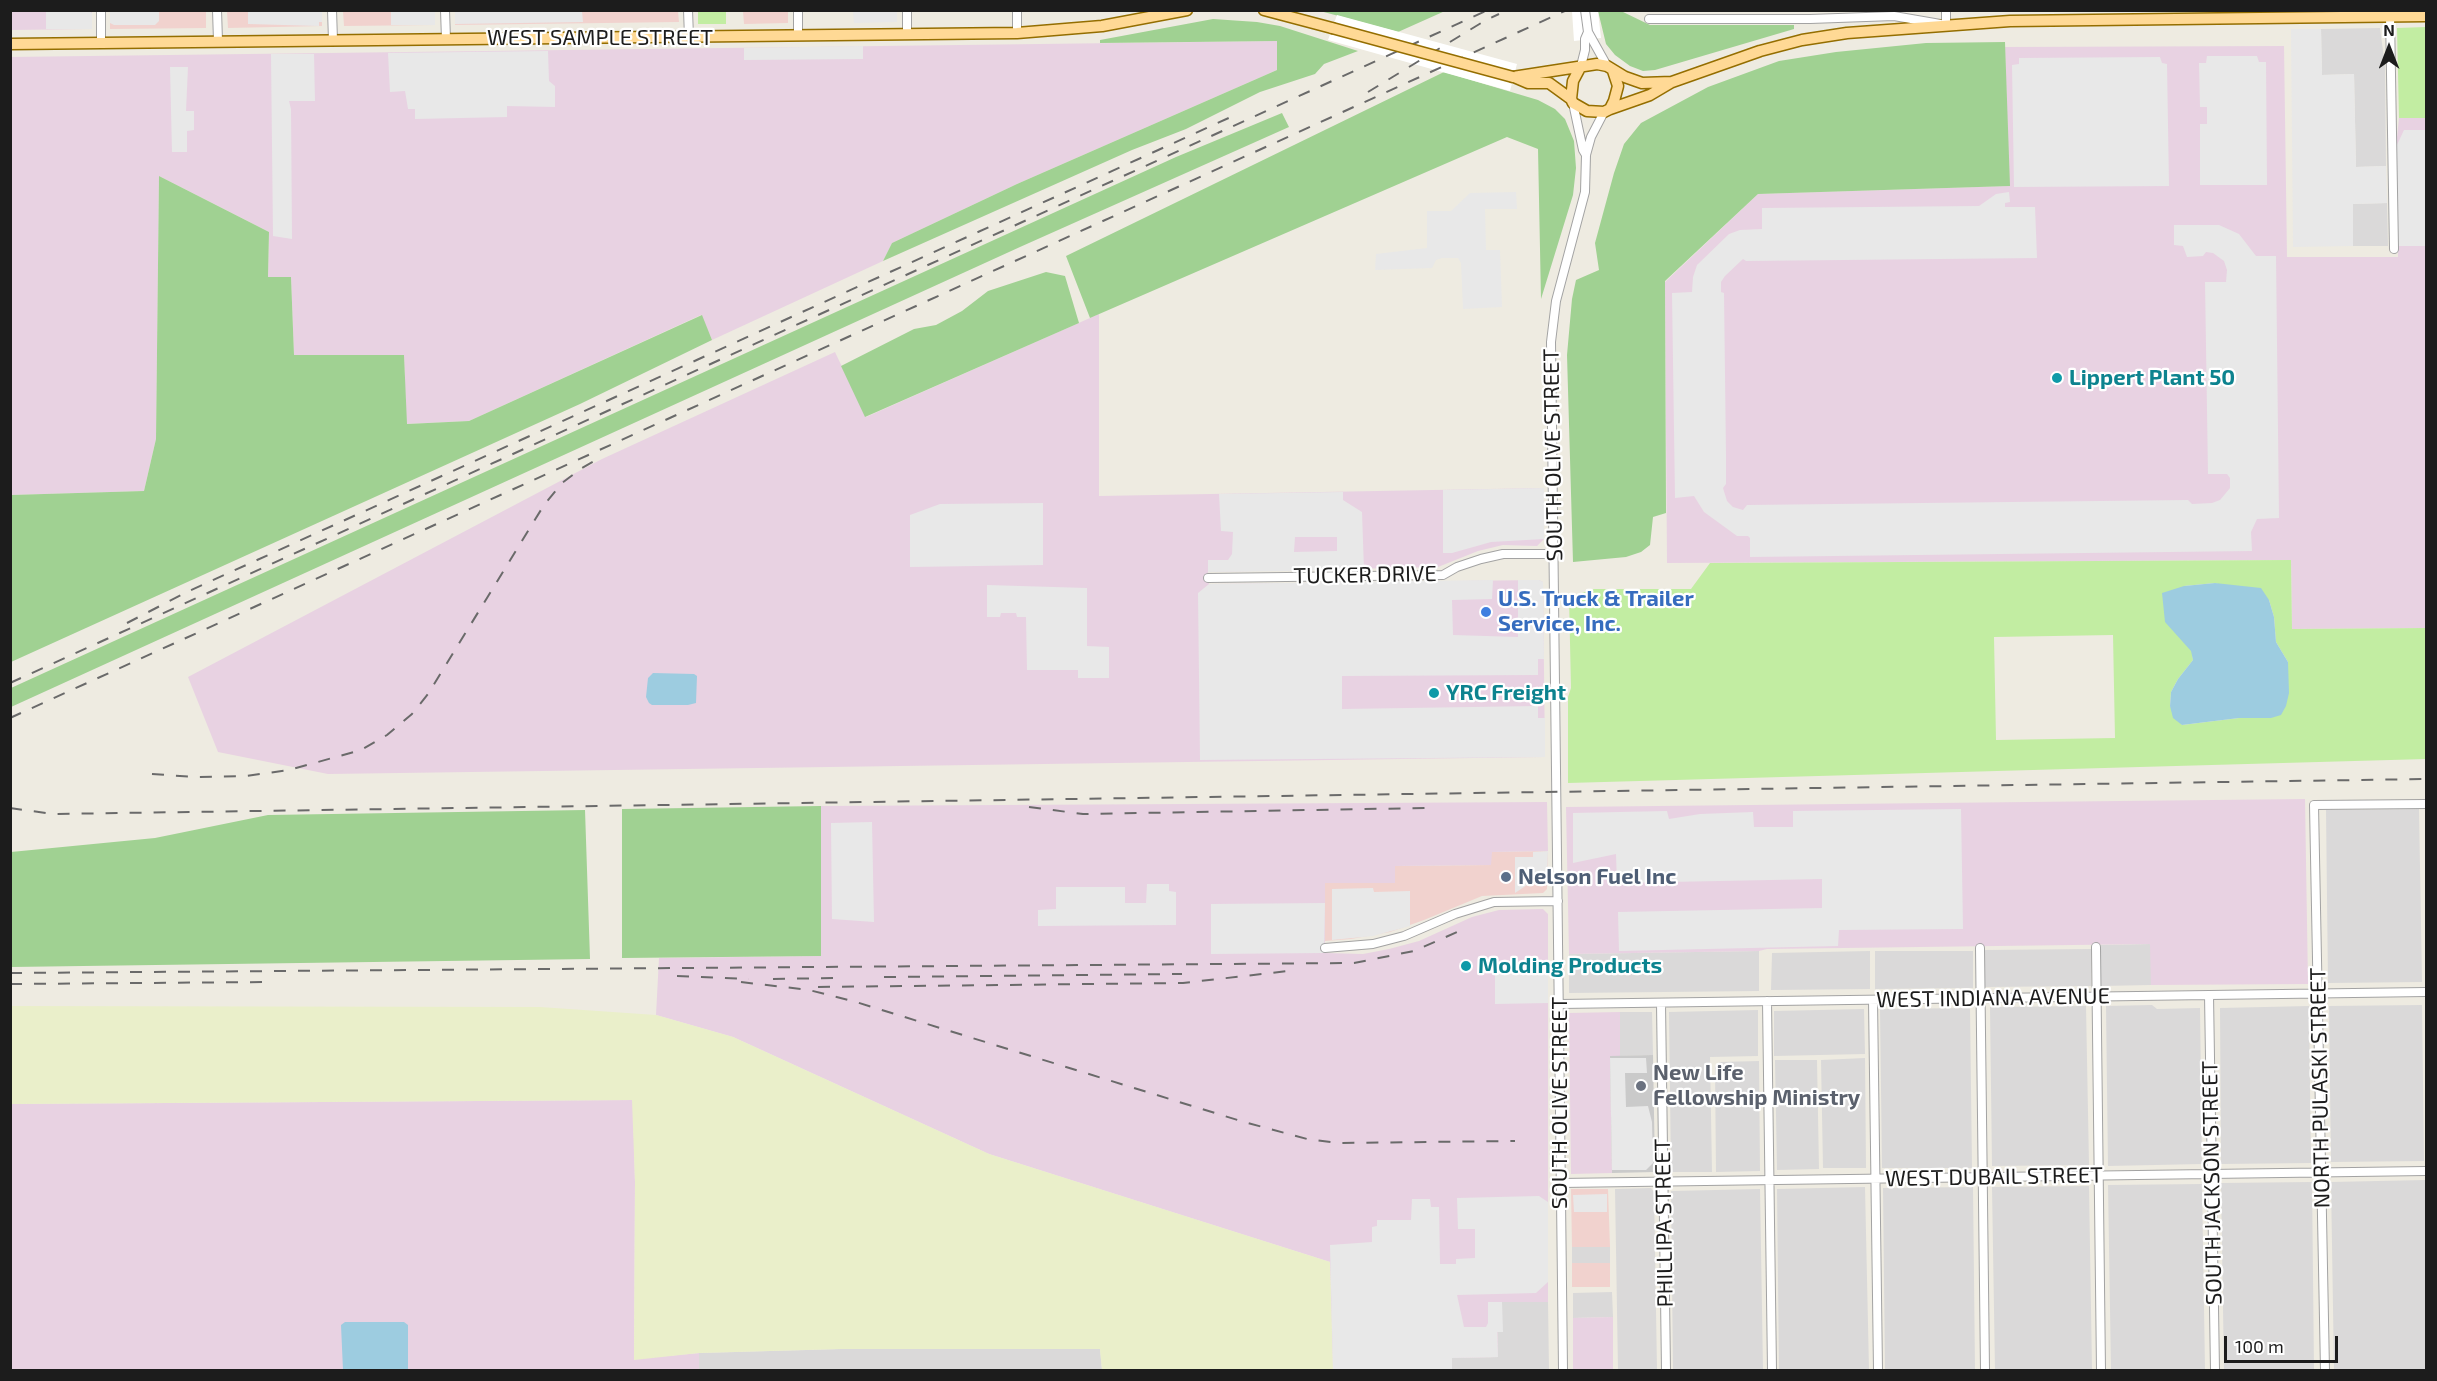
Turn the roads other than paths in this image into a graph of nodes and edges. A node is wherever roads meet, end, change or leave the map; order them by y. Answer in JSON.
{"nodes":[{"id":1,"x":101,"y":10,"type":"edge"},
{"id":2,"x":217,"y":10,"type":"edge"},
{"id":3,"x":332,"y":10,"type":"edge"},
{"id":4,"x":445,"y":10,"type":"edge"},
{"id":5,"x":688,"y":10,"type":"edge"},
{"id":6,"x":798,"y":10,"type":"edge"},
{"id":7,"x":907,"y":10,"type":"edge"},
{"id":8,"x":1017,"y":10,"type":"edge"},
{"id":9,"x":1187,"y":10,"type":"edge"},
{"id":10,"x":1264,"y":10,"type":"edge"},
{"id":11,"x":1585,"y":10,"type":"edge"},
{"id":12,"x":1946,"y":10,"type":"edge"},
{"id":13,"x":2414,"y":13,"type":"edge"},
{"id":14,"x":1838,"y":14,"type":"edge"},
{"id":15,"x":2298,"y":14,"type":"edge"},
{"id":16,"x":2183,"y":15,"type":"edge"},
{"id":17,"x":2068,"y":16,"type":"edge"},
{"id":18,"x":2390,"y":16,"type":"junction"},
{"id":19,"x":2427,"y":16,"type":"edge"},
{"id":20,"x":1650,"y":19,"type":"dead end"},
{"id":21,"x":1946,"y":25,"type":"junction"},
{"id":22,"x":1588,"y":32,"type":"junction"},
{"id":23,"x":1017,"y":33,"type":"junction"},
{"id":24,"x":907,"y":35,"type":"junction"},
{"id":25,"x":798,"y":36,"type":"junction"},
{"id":26,"x":689,"y":37,"type":"junction"},
{"id":27,"x":446,"y":39,"type":"junction"},
{"id":28,"x":333,"y":40,"type":"junction"},
{"id":29,"x":218,"y":41,"type":"junction"},
{"id":30,"x":102,"y":43,"type":"junction"},
{"id":31,"x":10,"y":44,"type":"edge"},
{"id":32,"x":1581,"y":66,"type":"junction"},
{"id":33,"x":1610,"y":69,"type":"junction"},
{"id":34,"x":1514,"y":77,"type":"junction"},
{"id":35,"x":1672,"y":82,"type":"junction"},
{"id":36,"x":1572,"y":101,"type":"junction"},
{"id":37,"x":1607,"y":110,"type":"junction"},
{"id":38,"x":1586,"y":155,"type":"junction"},
{"id":39,"x":2394,"y":249,"type":"dead end"},
{"id":40,"x":1554,"y":554,"type":"junction"},
{"id":41,"x":1208,"y":578,"type":"dead end"},
{"id":42,"x":2427,"y":804,"type":"edge"},
{"id":43,"x":1558,"y":901,"type":"junction"},
{"id":44,"x":2096,"y":947,"type":"dead end"},
{"id":45,"x":1325,"y":948,"type":"dead end"},
{"id":46,"x":1980,"y":948,"type":"dead end"},
{"id":47,"x":2427,"y":992,"type":"edge"},
{"id":48,"x":2319,"y":994,"type":"junction"},
{"id":49,"x":2209,"y":995,"type":"junction"},
{"id":50,"x":2096,"y":996,"type":"junction"},
{"id":51,"x":1980,"y":999,"type":"junction"},
{"id":52,"x":1873,"y":1000,"type":"junction"},
{"id":53,"x":1767,"y":1001,"type":"junction"},
{"id":54,"x":1661,"y":1003,"type":"junction"},
{"id":55,"x":1560,"y":1004,"type":"junction"},
{"id":56,"x":2427,"y":1171,"type":"edge"},
{"id":57,"x":2322,"y":1173,"type":"junction"},
{"id":58,"x":2212,"y":1174,"type":"junction"},
{"id":59,"x":2099,"y":1176,"type":"junction"},
{"id":60,"x":1982,"y":1177,"type":"junction"},
{"id":61,"x":1875,"y":1179,"type":"junction"},
{"id":62,"x":1769,"y":1180,"type":"junction"},
{"id":63,"x":1663,"y":1182,"type":"junction"},
{"id":64,"x":1561,"y":1183,"type":"junction"},
{"id":65,"x":1563,"y":1371,"type":"edge"},
{"id":66,"x":1666,"y":1371,"type":"edge"},
{"id":67,"x":1772,"y":1371,"type":"edge"},
{"id":68,"x":1878,"y":1371,"type":"edge"},
{"id":69,"x":1985,"y":1371,"type":"edge"},
{"id":70,"x":2101,"y":1371,"type":"edge"},
{"id":71,"x":2215,"y":1371,"type":"edge"},
{"id":72,"x":2325,"y":1371,"type":"edge"}],
"edges":[{"from":1,"to":30,"type":"street"},
{"from":2,"to":29,"type":"street"},
{"from":3,"to":28,"type":"street"},
{"from":4,"to":27,"type":"street"},
{"from":5,"to":26,"type":"street"},
{"from":6,"to":25,"type":"street"},
{"from":7,"to":24,"type":"street"},
{"from":8,"to":23,"type":"street"},
{"from":9,"to":23,"type":"main road","name":"WEST SAMPLE STREET"},
{"from":10,"to":34,"type":"main road","bridge":true},
{"from":11,"to":22,"type":"street"},
{"from":12,"to":21,"type":"street"},
{"from":13,"to":18,"type":"main road"},
{"from":13,"to":19,"type":"main road"},
{"from":14,"to":20,"type":"street"},
{"from":14,"to":21,"type":"street"},
{"from":15,"to":16,"type":"main road"},
{"from":15,"to":18,"type":"main road"},
{"from":16,"to":17,"type":"main road"},
{"from":17,"to":21,"type":"main road"},
{"from":18,"to":39,"type":"street"},
{"from":21,"to":35,"type":"main road"},
{"from":22,"to":32,"type":"street"},
{"from":22,"to":33,"type":"street"},
{"from":23,"to":24,"type":"main road","name":"WEST SAMPLE STREET"},
{"from":24,"to":25,"type":"main road","name":"WEST SAMPLE STREET"},
{"from":25,"to":26,"type":"main road","name":"WEST SAMPLE STREET"},
{"from":26,"to":27,"type":"main road","name":"WEST SAMPLE STREET"},
{"from":27,"to":28,"type":"main road","name":"WEST SAMPLE STREET"},
{"from":28,"to":29,"type":"main road","name":"WEST SAMPLE STREET"},
{"from":29,"to":30,"type":"main road","name":"WEST SAMPLE STREET"},
{"from":30,"to":31,"type":"main road","name":"WEST SAMPLE STREET"},
{"from":32,"to":33,"type":"main road"},
{"from":32,"to":34,"type":"main road"},
{"from":32,"to":36,"type":"main road"},
{"from":33,"to":35,"type":"main road"},
{"from":33,"to":37,"type":"main road"},
{"from":34,"to":36,"type":"main road"},
{"from":35,"to":37,"type":"main road"},
{"from":36,"to":37,"type":"main road"},
{"from":36,"to":38,"type":"street","name":"SOUTH OLIVE STREET"},
{"from":37,"to":38,"type":"street","name":"SOUTH OLIVE STREET"},
{"from":38,"to":40,"type":"street","name":"SOUTH OLIVE STREET"},
{"from":40,"to":41,"type":"street","name":"TUCKER DRIVE"},
{"from":40,"to":43,"type":"street","name":"SOUTH OLIVE STREET"},
{"from":42,"to":48,"type":"street","name":"NORTH PULASKI STREET"},
{"from":43,"to":45,"type":"street"},
{"from":43,"to":55,"type":"street","name":"SOUTH OLIVE STREET"},
{"from":44,"to":50,"type":"street"},
{"from":46,"to":51,"type":"street"},
{"from":47,"to":48,"type":"street","name":"WEST INDIANA AVENUE"},
{"from":48,"to":49,"type":"street","name":"WEST INDIANA AVENUE"},
{"from":48,"to":57,"type":"street","name":"NORTH PULASKI STREET"},
{"from":49,"to":50,"type":"street","name":"WEST INDIANA AVENUE"},
{"from":49,"to":58,"type":"street","name":"SOUTH JACKSON STREET"},
{"from":50,"to":51,"type":"street","name":"WEST INDIANA AVENUE"},
{"from":50,"to":59,"type":"street"},
{"from":51,"to":52,"type":"street","name":"WEST INDIANA AVENUE"},
{"from":51,"to":60,"type":"street"},
{"from":52,"to":53,"type":"street","name":"WEST INDIANA AVENUE"},
{"from":52,"to":61,"type":"street"},
{"from":53,"to":54,"type":"street","name":"WEST INDIANA AVENUE"},
{"from":53,"to":62,"type":"street"},
{"from":54,"to":55,"type":"street","name":"WEST INDIANA AVENUE"},
{"from":54,"to":63,"type":"street","name":"PHILLIPA STREET"},
{"from":55,"to":64,"type":"street","name":"SOUTH OLIVE STREET"},
{"from":56,"to":57,"type":"street","name":"WEST DUBAIL STREET"},
{"from":57,"to":58,"type":"street","name":"WEST DUBAIL STREET"},
{"from":57,"to":72,"type":"street","name":"NORTH PULASKI STREET"},
{"from":58,"to":59,"type":"street","name":"WEST DUBAIL STREET"},
{"from":58,"to":71,"type":"street","name":"SOUTH JACKSON STREET"},
{"from":59,"to":60,"type":"street","name":"WEST DUBAIL STREET"},
{"from":59,"to":70,"type":"street"},
{"from":60,"to":61,"type":"street","name":"WEST DUBAIL STREET"},
{"from":60,"to":69,"type":"street"},
{"from":61,"to":62,"type":"street","name":"WEST DUBAIL STREET"},
{"from":61,"to":68,"type":"street"},
{"from":62,"to":63,"type":"street","name":"WEST DUBAIL STREET"},
{"from":62,"to":67,"type":"street"},
{"from":63,"to":64,"type":"street","name":"WEST DUBAIL STREET"},
{"from":63,"to":66,"type":"street","name":"PHILLIPA STREET"},
{"from":64,"to":65,"type":"street","name":"SOUTH OLIVE STREET"}]}
